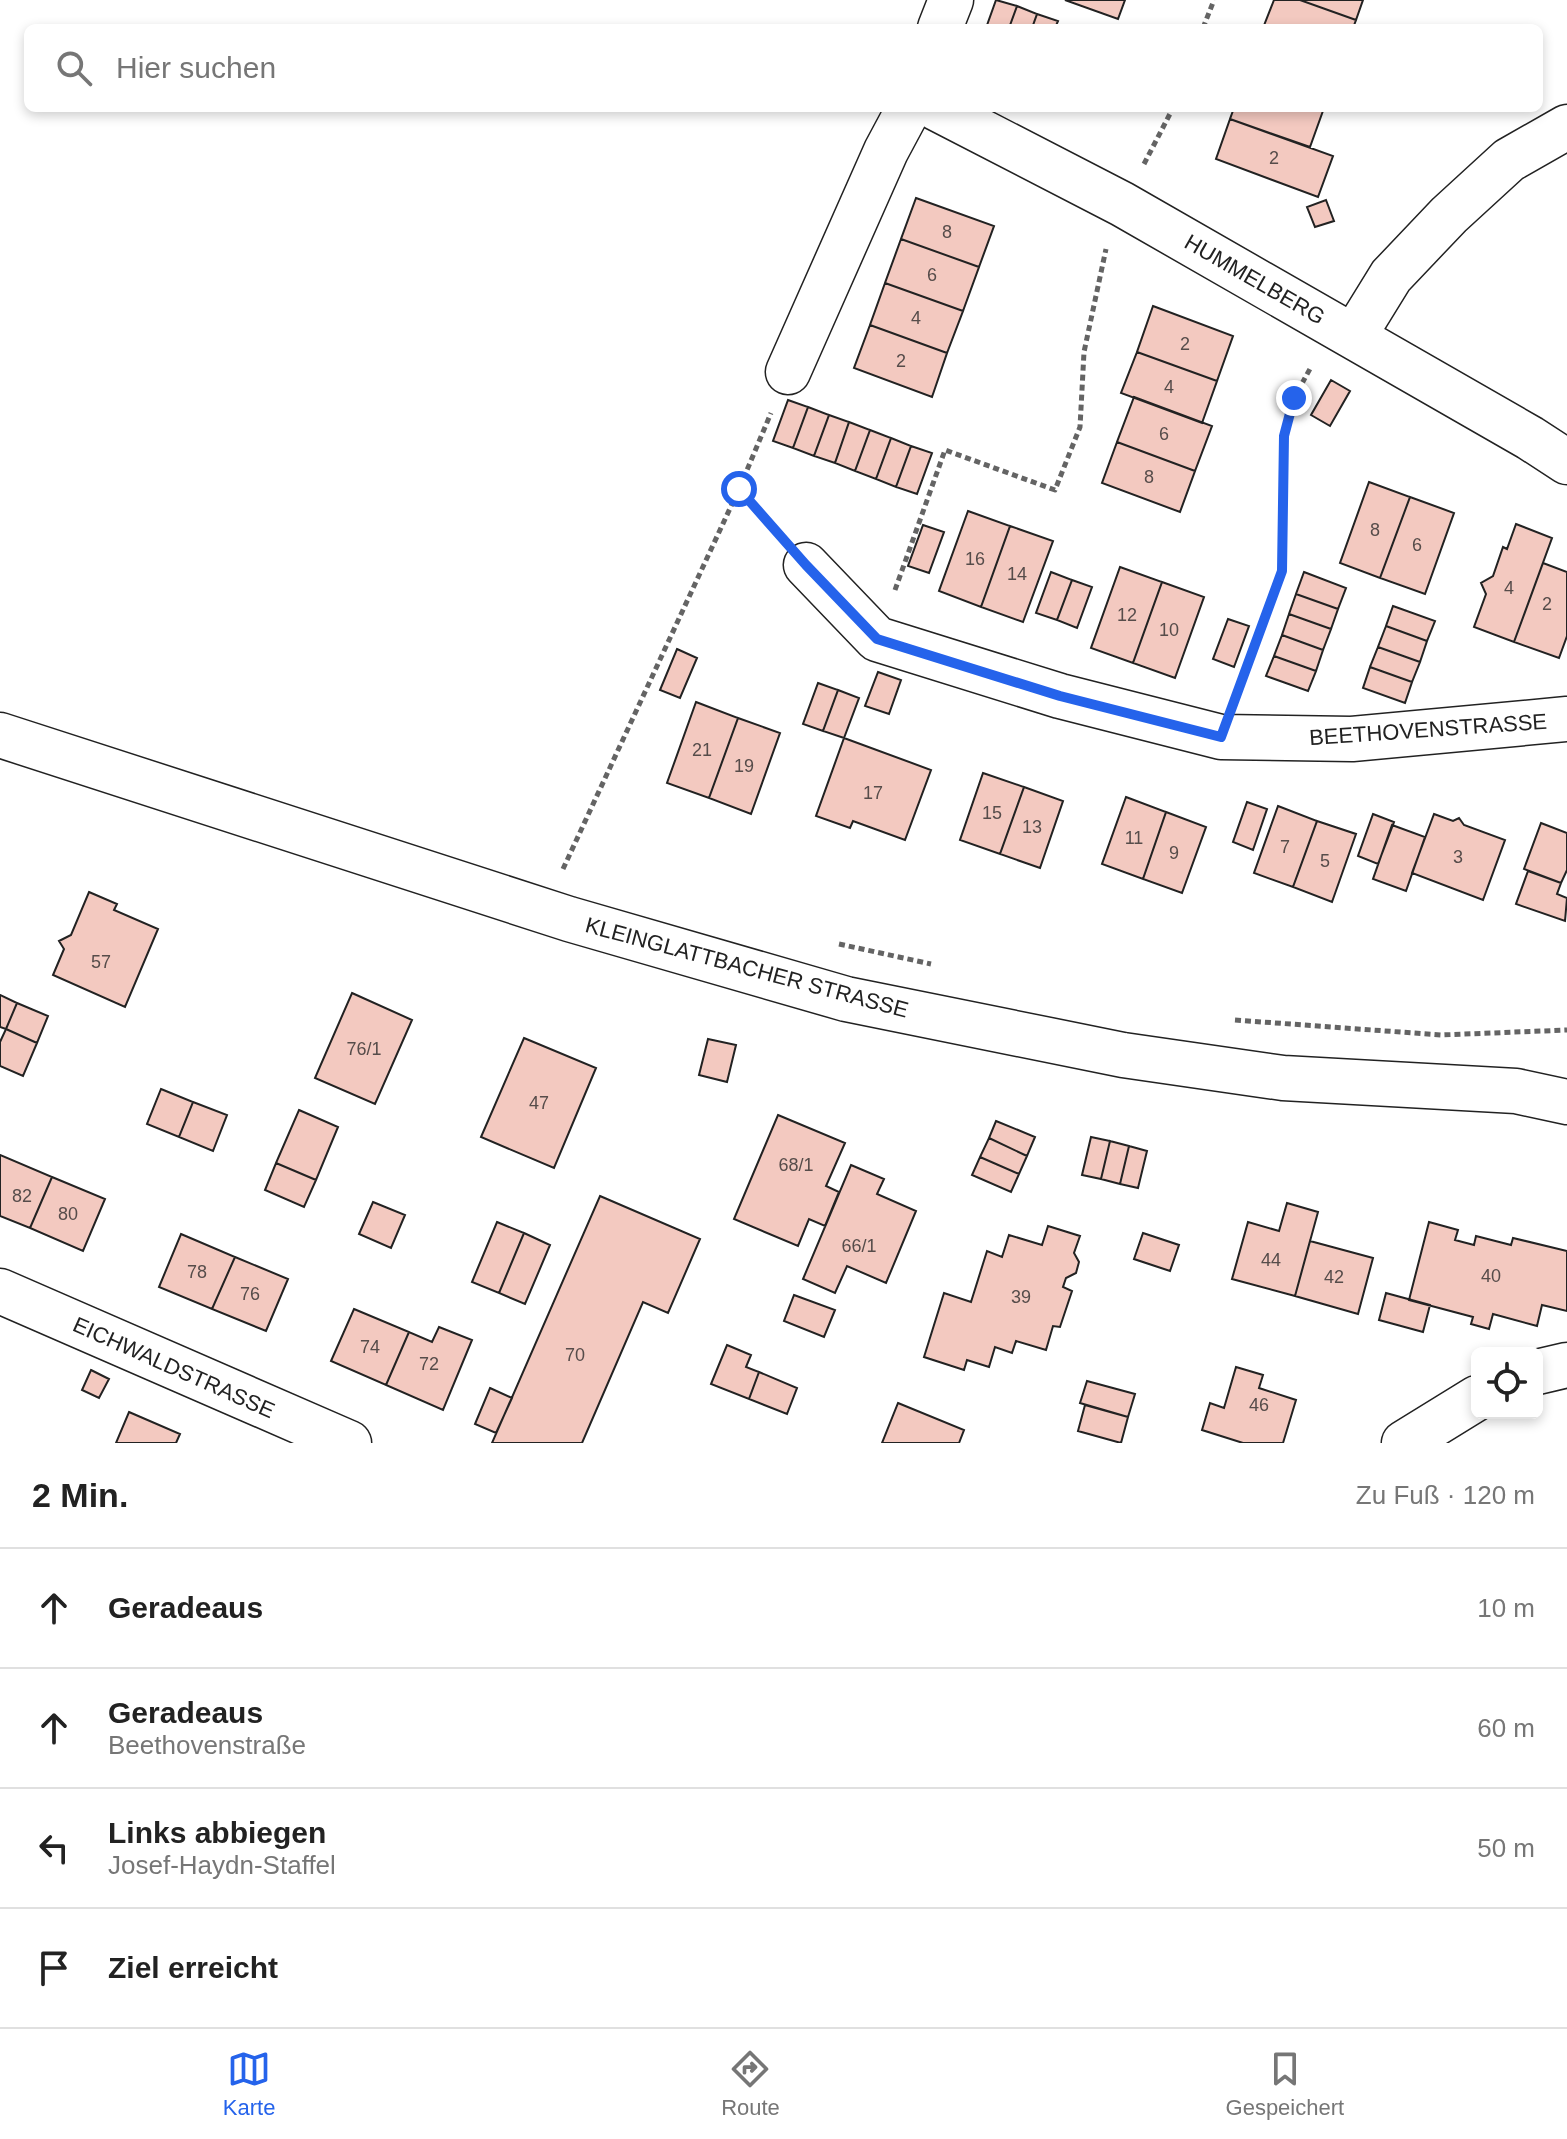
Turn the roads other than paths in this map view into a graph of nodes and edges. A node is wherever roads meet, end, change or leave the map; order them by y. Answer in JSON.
{"nodes":[{"id":1,"x":951,"y":0,"type":"edge"},
{"id":2,"x":942,"y":24,"type":"edge"},
{"id":3,"x":907,"y":112,"type":"edge"},
{"id":4,"x":944,"y":112,"type":"edge"},
{"id":5,"x":1567,"y":127,"type":"edge"},
{"id":6,"x":1354,"y":336,"type":"junction"},
{"id":7,"x":788,"y":372,"type":"road end"},
{"id":8,"x":1567,"y":462,"type":"edge"},
{"id":9,"x":806,"y":565,"type":"road end"},
{"id":10,"x":1567,"y":719,"type":"edge"},
{"id":11,"x":0,"y":735,"type":"edge"},
{"id":12,"x":1567,"y":1076,"type":"edge"},
{"id":13,"x":1516,"y":1091,"type":"junction"},
{"id":14,"x":1567,"y":1102,"type":"edge"},
{"id":15,"x":0,"y":1291,"type":"edge"},
{"id":16,"x":1567,"y":1365,"type":"edge"},
{"id":17,"x":1543,"y":1371,"type":"edge"},
{"id":18,"x":1471,"y":1402,"type":"edge"},
{"id":19,"x":349,"y":1443,"type":"edge"},
{"id":20,"x":1404,"y":1443,"type":"edge"}],
"edges":[{"from":1,"to":2,"type":"street"},
{"from":3,"to":7,"type":"street"},
{"from":4,"to":6,"type":"street","name":"HUMMELBERG"},
{"from":5,"to":6,"type":"street"},
{"from":6,"to":8,"type":"street","name":"HUMMELBERG"},
{"from":9,"to":10,"type":"street","name":"BEETHOVENSTRASSE"},
{"from":11,"to":13,"type":"street","name":"KLEINGLATTBACHER STRASSE"},
{"from":12,"to":13,"type":"street","name":"KLEINGLATTBACHER STRASSE"},
{"from":13,"to":14,"type":"street","name":"KLEINGLATTBACHER STRASSE"},
{"from":15,"to":19,"type":"street","name":"EICHWALDSTRASSE"},
{"from":16,"to":17,"type":"street"},
{"from":18,"to":20,"type":"street"}]}
